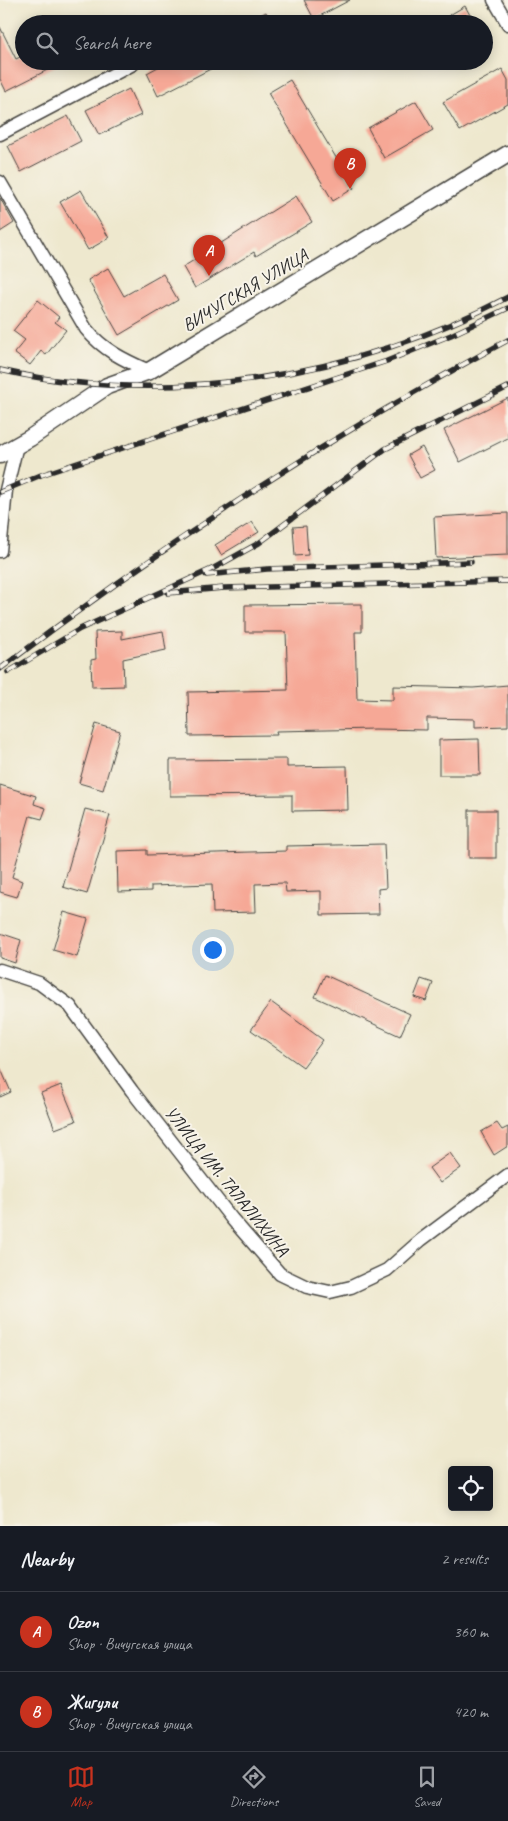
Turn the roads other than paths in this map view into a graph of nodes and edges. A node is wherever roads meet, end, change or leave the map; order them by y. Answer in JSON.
{"nodes":[{"id":1,"x":494,"y":0,"type":"edge"},
{"id":2,"x":508,"y":24,"type":"edge"},
{"id":3,"x":122,"y":70,"type":"edge"},
{"id":4,"x":0,"y":134,"type":"edge"},
{"id":5,"x":508,"y":154,"type":"edge"},
{"id":6,"x":0,"y":182,"type":"edge"},
{"id":7,"x":149,"y":371,"type":"junction"},
{"id":8,"x":17,"y":445,"type":"junction"},
{"id":9,"x":0,"y":455,"type":"edge"},
{"id":10,"x":0,"y":551,"type":"edge"},
{"id":11,"x":0,"y":970,"type":"edge"},
{"id":12,"x":508,"y":1175,"type":"edge"}],
"edges":[{"from":1,"to":2,"type":"street"},
{"from":3,"to":4,"type":"street"},
{"from":5,"to":7,"type":"main road","name":"ВИЧУГСКАЯ УЛИЦА"},
{"from":6,"to":7,"type":"street"},
{"from":7,"to":8,"type":"main road","name":"ВИЧУГСКАЯ УЛИЦА"},
{"from":8,"to":9,"type":"main road","name":"ВИЧУГСКАЯ УЛИЦА"},
{"from":8,"to":10,"type":"street"},
{"from":11,"to":12,"type":"street","name":"УЛИЦА ИМ. ТАЛАЛИХИНА"}]}
